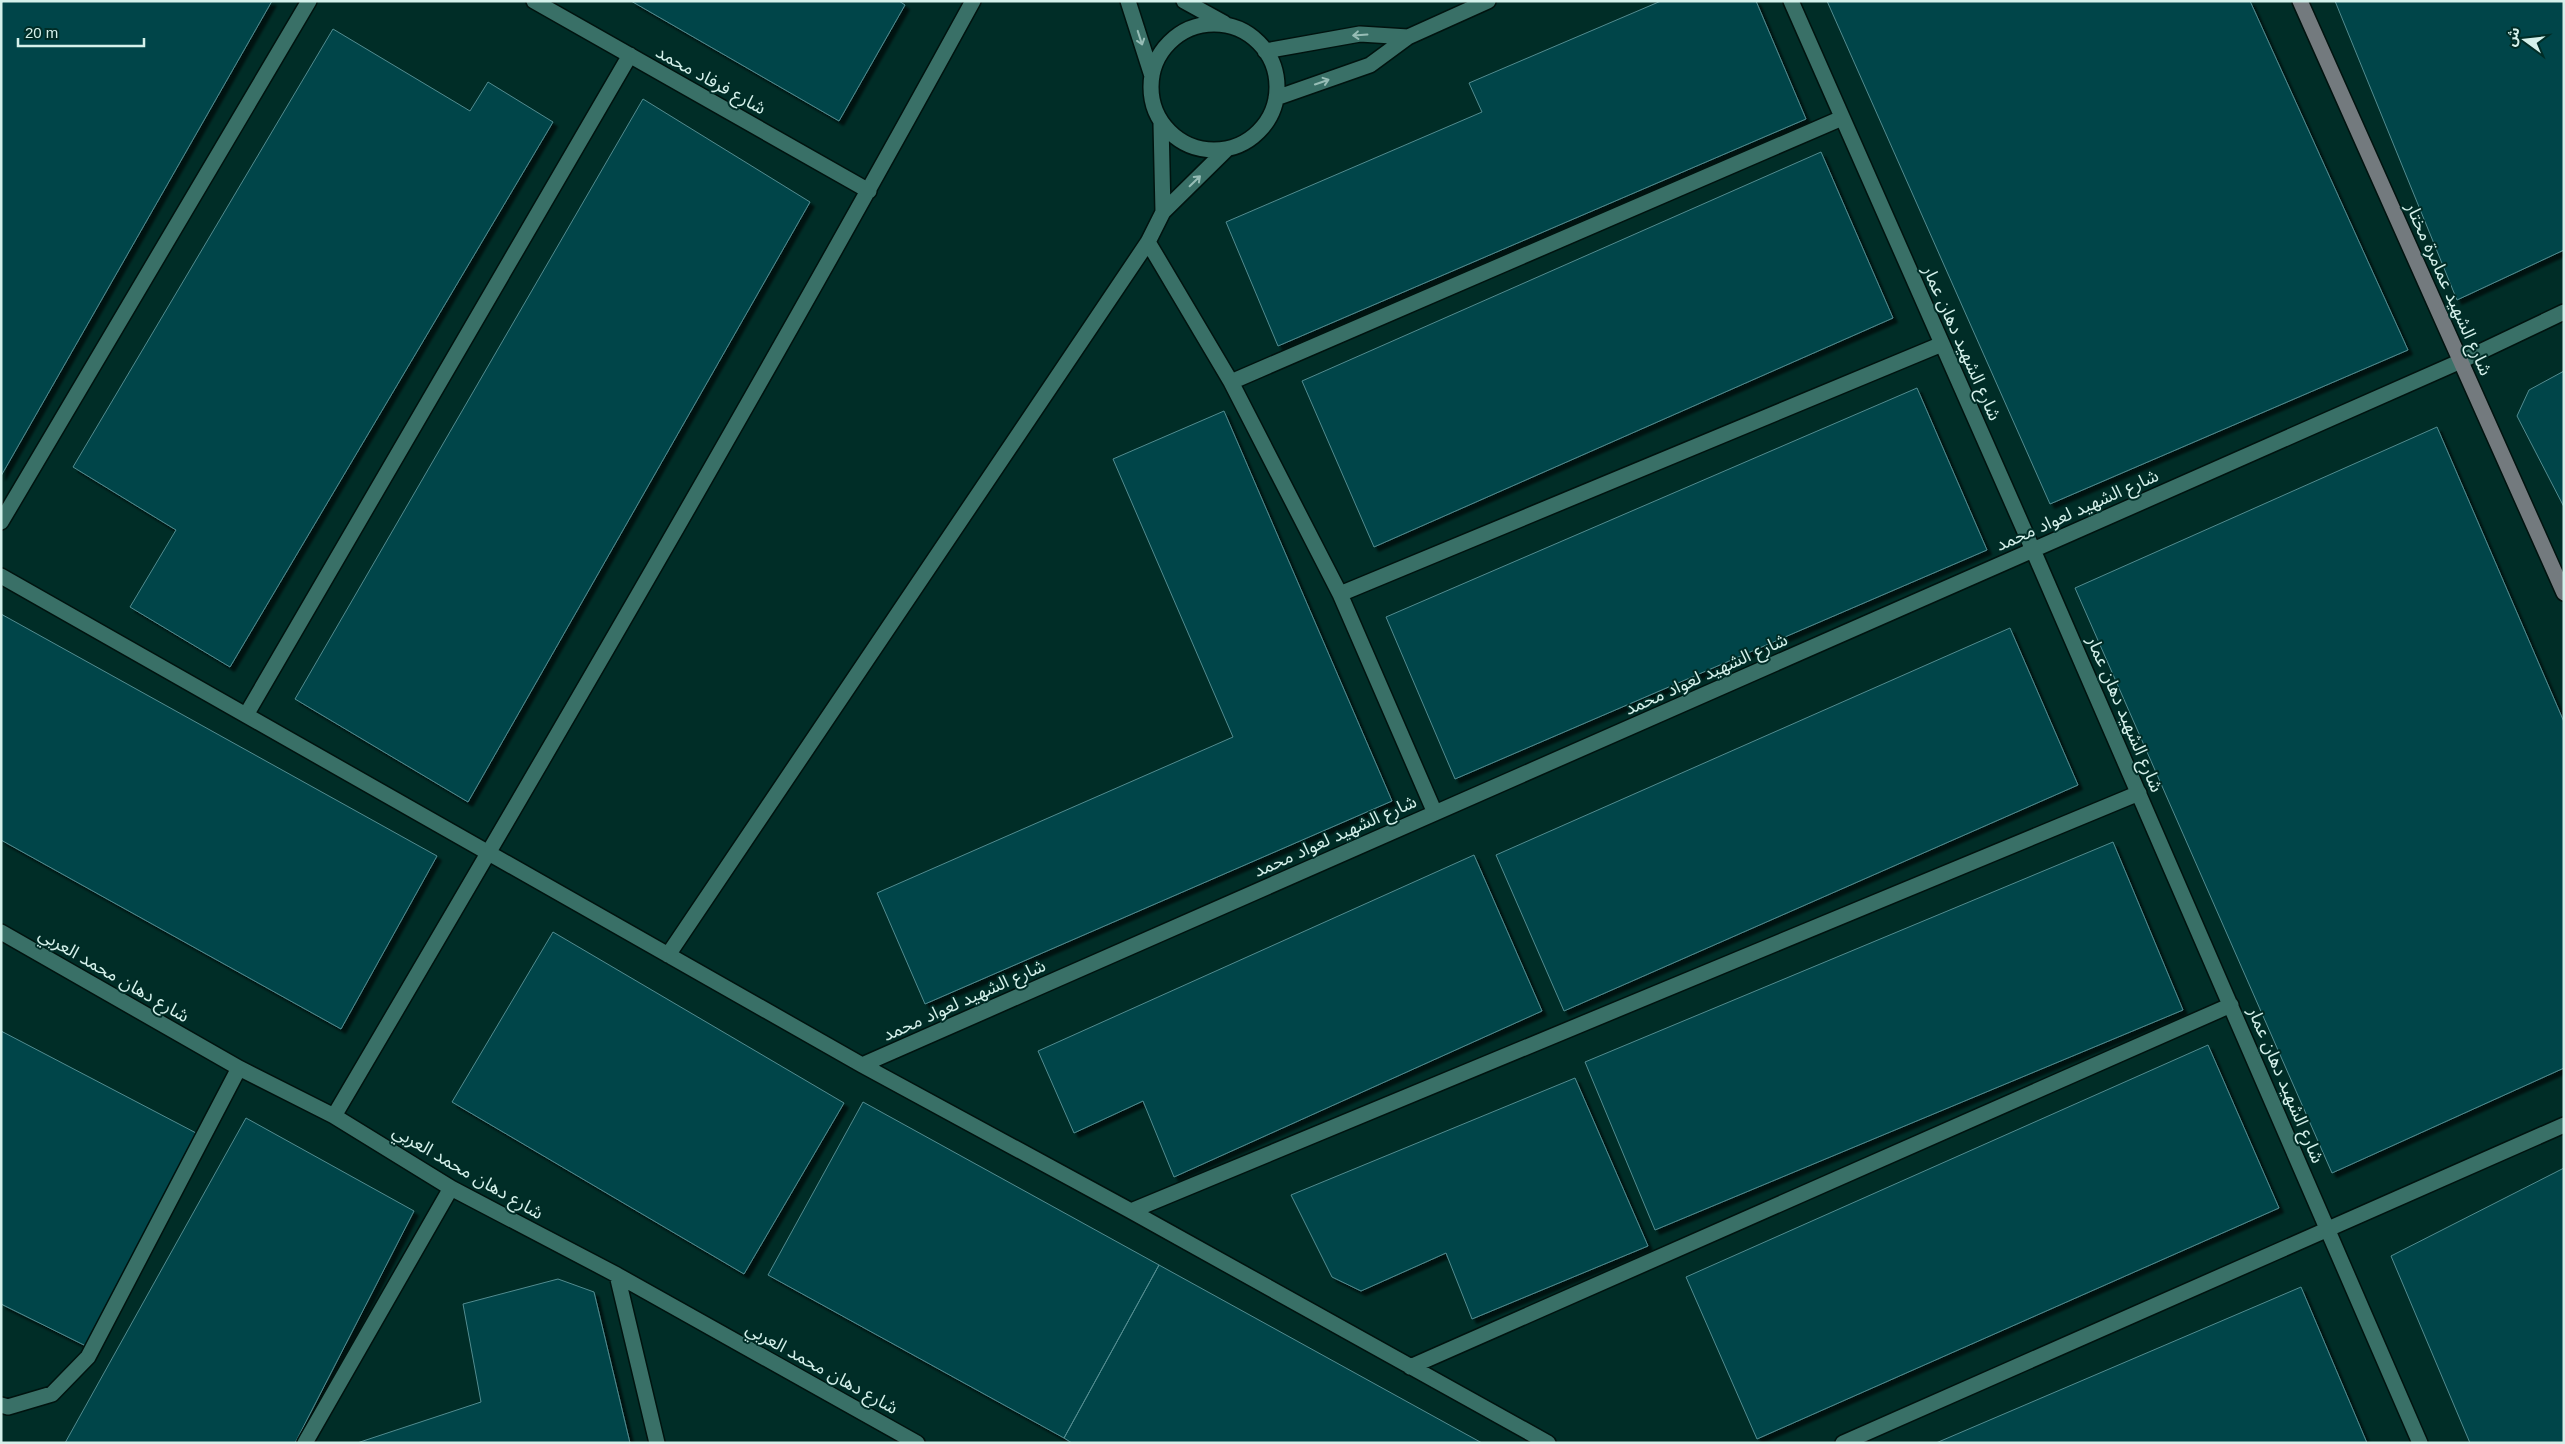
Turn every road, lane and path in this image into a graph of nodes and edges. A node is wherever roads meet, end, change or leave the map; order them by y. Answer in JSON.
{"nodes":[{"id":1,"x":309,"y":1,"type":"edge"},
{"id":2,"x":534,"y":1,"type":"edge"},
{"id":3,"x":973,"y":1,"type":"edge"},
{"id":4,"x":1128,"y":1,"type":"edge"},
{"id":5,"x":1184,"y":1,"type":"edge"},
{"id":6,"x":1488,"y":1,"type":"edge"},
{"id":7,"x":1791,"y":1,"type":"edge"},
{"id":8,"x":2300,"y":1,"type":"edge"},
{"id":9,"x":1225,"y":24,"type":"junction"},
{"id":10,"x":1408,"y":37,"type":"junction"},
{"id":11,"x":1265,"y":50,"type":"junction"},
{"id":12,"x":630,"y":55,"type":"junction"},
{"id":13,"x":1152,"y":76,"type":"junction"},
{"id":14,"x":1276,"y":98,"type":"junction"},
{"id":15,"x":1842,"y":118,"type":"junction"},
{"id":16,"x":1162,"y":123,"type":"junction"},
{"id":17,"x":1227,"y":149,"type":"junction"},
{"id":18,"x":869,"y":191,"type":"junction"},
{"id":19,"x":1163,"y":212,"type":"junction"},
{"id":20,"x":1148,"y":242,"type":"junction"},
{"id":21,"x":2564,"y":312,"type":"edge"},
{"id":22,"x":1942,"y":344,"type":"junction"},
{"id":23,"x":2461,"y":361,"type":"junction"},
{"id":24,"x":1231,"y":382,"type":"junction"},
{"id":25,"x":1,"y":522,"type":"edge"},
{"id":26,"x":2033,"y":550,"type":"junction"},
{"id":27,"x":1,"y":576,"type":"edge"},
{"id":28,"x":2564,"y":593,"type":"edge"},
{"id":29,"x":1340,"y":594,"type":"junction"},
{"id":30,"x":246,"y":715,"type":"junction"},
{"id":31,"x":2139,"y":793,"type":"junction"},
{"id":32,"x":1435,"y":813,"type":"junction"},
{"id":33,"x":489,"y":852,"type":"junction"},
{"id":34,"x":1,"y":932,"type":"edge"},
{"id":35,"x":668,"y":955,"type":"junction"},
{"id":36,"x":2231,"y":1005,"type":"junction"},
{"id":37,"x":862,"y":1065,"type":"junction"},
{"id":38,"x":239,"y":1068,"type":"junction"},
{"id":39,"x":334,"y":1116,"type":"junction"},
{"id":40,"x":2564,"y":1125,"type":"edge"},
{"id":41,"x":451,"y":1188,"type":"junction"},
{"id":42,"x":1131,"y":1211,"type":"junction"},
{"id":43,"x":2328,"y":1231,"type":"junction"},
{"id":44,"x":617,"y":1275,"type":"junction"},
{"id":45,"x":1410,"y":1367,"type":"junction"},
{"id":46,"x":1,"y":1405,"type":"edge"},
{"id":47,"x":305,"y":1443,"type":"edge"},
{"id":48,"x":657,"y":1443,"type":"edge"},
{"id":49,"x":917,"y":1443,"type":"edge"},
{"id":50,"x":1548,"y":1443,"type":"edge"},
{"id":51,"x":1844,"y":1443,"type":"edge"},
{"id":52,"x":2420,"y":1443,"type":"edge"}],
"edges":[{"from":1,"to":25,"type":"street"},
{"from":2,"to":12,"type":"street","name":"شارع فرفاد محمد"},
{"from":3,"to":18,"type":"street"},
{"from":4,"to":13,"type":"street","one_way":true},
{"from":5,"to":9,"type":"street"},
{"from":6,"to":10,"type":"street"},
{"from":7,"to":15,"type":"street","name":"شارع الشهيد دهان عمار"},
{"from":8,"to":23,"type":"street","name":"شارع الشهيد عمامرة مختار"},
{"from":9,"to":11,"type":"street"},
{"from":9,"to":13,"type":"street"},
{"from":10,"to":11,"type":"street","one_way":true},
{"from":14,"to":10,"type":"street","one_way":true},
{"from":11,"to":14,"type":"street"},
{"from":12,"to":18,"type":"street","name":"شارع فرفاد محمد"},
{"from":12,"to":30,"type":"street"},
{"from":13,"to":16,"type":"street"},
{"from":14,"to":17,"type":"street"},
{"from":15,"to":22,"type":"street","name":"شارع الشهيد دهان عمار"},
{"from":15,"to":24,"type":"street"},
{"from":16,"to":17,"type":"street"},
{"from":16,"to":19,"type":"street"},
{"from":19,"to":17,"type":"street","one_way":true},
{"from":18,"to":33,"type":"street"},
{"from":19,"to":20,"type":"street"},
{"from":20,"to":24,"type":"street"},
{"from":20,"to":35,"type":"street"},
{"from":21,"to":23,"type":"street","name":"شارع الشهيد لعواد محمد"},
{"from":22,"to":26,"type":"street","name":"شارع الشهيد دهان عمار"},
{"from":22,"to":29,"type":"street"},
{"from":23,"to":26,"type":"street","name":"شارع الشهيد لعواد محمد"},
{"from":23,"to":28,"type":"street","name":"شارع الشهيد عمامرة مختار"},
{"from":24,"to":29,"type":"street"},
{"from":26,"to":31,"type":"street","name":"شارع الشهيد دهان عمار"},
{"from":26,"to":32,"type":"street","name":"شارع الشهيد لعواد محمد"},
{"from":27,"to":30,"type":"street"},
{"from":29,"to":32,"type":"street"},
{"from":30,"to":33,"type":"street"},
{"from":31,"to":36,"type":"street","name":"شارع الشهيد دهان عمار"},
{"from":31,"to":42,"type":"street"},
{"from":32,"to":37,"type":"street","name":"شارع الشهيد لعواد محمد"},
{"from":33,"to":35,"type":"street"},
{"from":33,"to":39,"type":"street"},
{"from":34,"to":38,"type":"street","name":"شارع دهان محمد العربي"},
{"from":35,"to":37,"type":"street"},
{"from":36,"to":43,"type":"street","name":"شارع الشهيد دهان عمار"},
{"from":36,"to":45,"type":"street"},
{"from":37,"to":42,"type":"street"},
{"from":38,"to":39,"type":"street","name":"شارع دهان محمد العربي"},
{"from":38,"to":46,"type":"street"},
{"from":39,"to":41,"type":"street","name":"شارع دهان محمد العربي"},
{"from":40,"to":43,"type":"street"},
{"from":41,"to":44,"type":"street","name":"شارع دهان محمد العربي"},
{"from":41,"to":47,"type":"street"},
{"from":42,"to":45,"type":"street"},
{"from":43,"to":51,"type":"street"},
{"from":43,"to":52,"type":"street","name":"شارع الشهيد دهان عمار"},
{"from":44,"to":48,"type":"street"},
{"from":44,"to":49,"type":"street","name":"شارع دهان محمد العربي"},
{"from":45,"to":50,"type":"street"}]}
